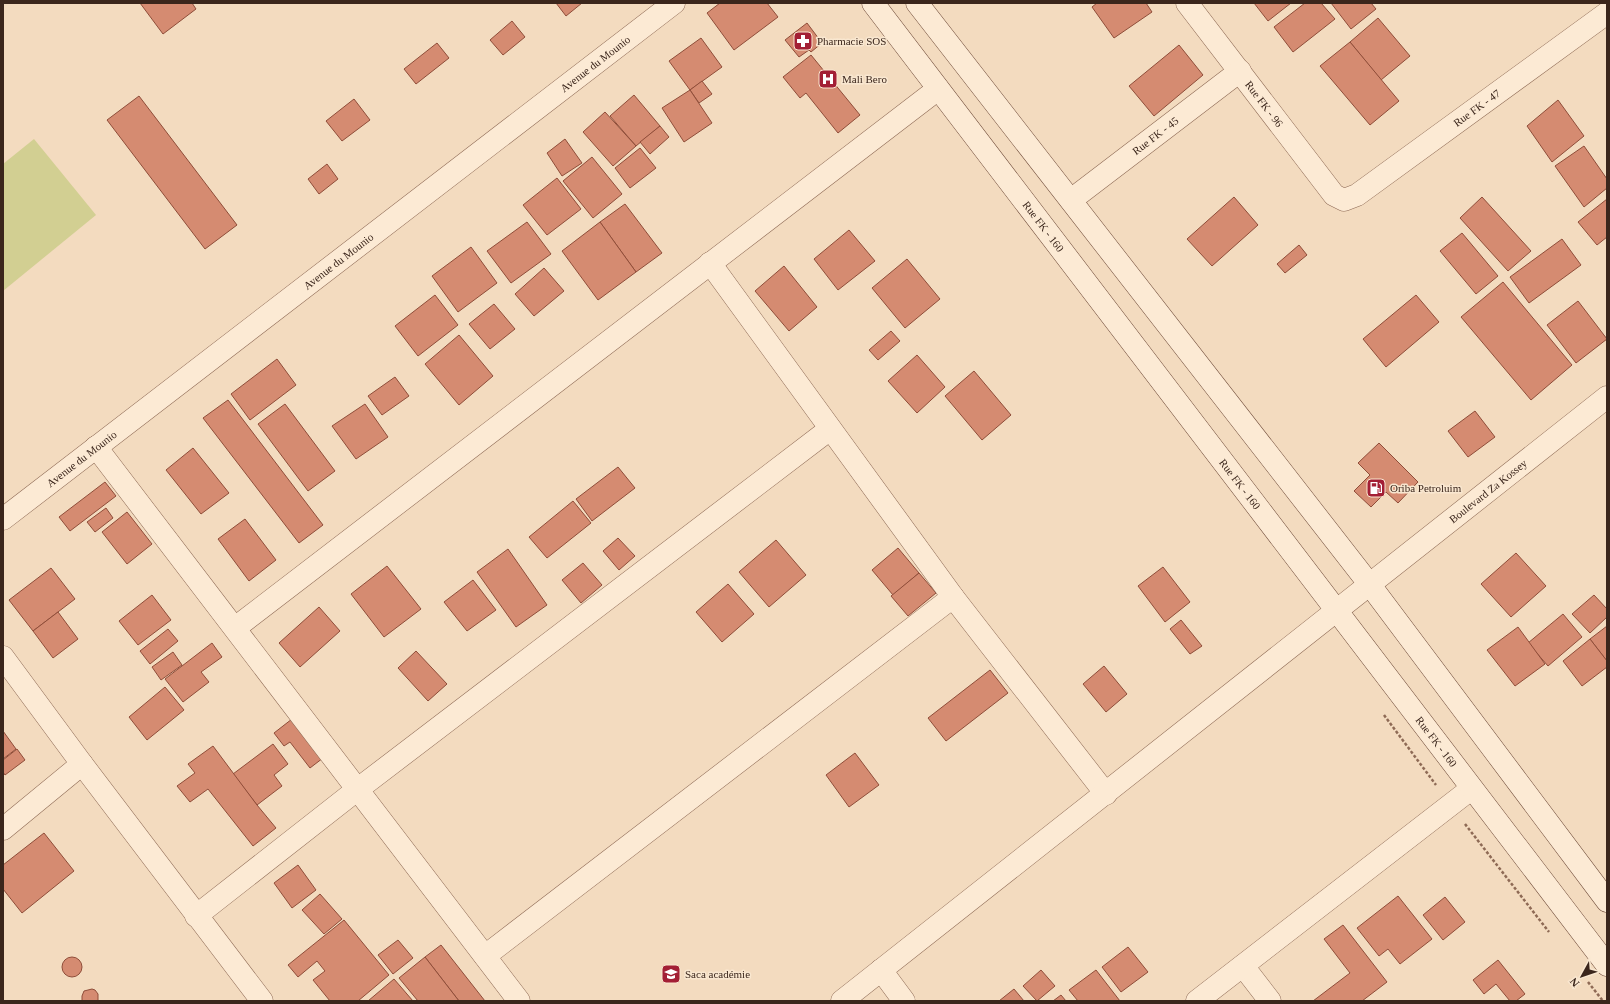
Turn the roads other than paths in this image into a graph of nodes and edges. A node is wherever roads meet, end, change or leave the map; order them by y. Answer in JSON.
{"nodes":[{"id":1,"x":674,"y":3,"type":"edge"},
{"id":2,"x":873,"y":3,"type":"edge"},
{"id":3,"x":917,"y":3,"type":"edge"},
{"id":4,"x":1187,"y":3,"type":"edge"},
{"id":5,"x":1607,"y":13,"type":"edge"},
{"id":6,"x":1240,"y":71,"type":"junction"},
{"id":7,"x":938,"y":88,"type":"junction"},
{"id":8,"x":1071,"y":200,"type":"junction"},
{"id":9,"x":1344,"y":200,"type":"joint"},
{"id":10,"x":710,"y":263,"type":"junction"},
{"id":11,"x":1607,"y":397,"type":"edge"},
{"id":12,"x":830,"y":429,"type":"junction"},
{"id":13,"x":96,"y":448,"type":"junction"},
{"id":14,"x":3,"y":519,"type":"edge"},
{"id":15,"x":1370,"y":585,"type":"junction"},
{"id":16,"x":953,"y":597,"type":"junction"},
{"id":17,"x":1336,"y":612,"type":"junction"},
{"id":18,"x":235,"y":628,"type":"junction"},
{"id":19,"x":3,"y":657,"type":"edge"},
{"id":20,"x":82,"y":764,"type":"junction"},
{"id":21,"x":358,"y":789,"type":"junction"},
{"id":22,"x":1471,"y":789,"type":"junction"},
{"id":23,"x":1106,"y":794,"type":"junction"},
{"id":24,"x":3,"y":829,"type":"edge"},
{"id":25,"x":1607,"y":901,"type":"edge"},
{"id":26,"x":196,"y":916,"type":"junction"},
{"id":27,"x":485,"y":956,"type":"junction"},
{"id":28,"x":1243,"y":966,"type":"junction"},
{"id":29,"x":1607,"y":966,"type":"edge"},
{"id":30,"x":881,"y":970,"type":"junction"},
{"id":31,"x":262,"y":1001,"type":"edge"},
{"id":32,"x":519,"y":1001,"type":"edge"},
{"id":33,"x":842,"y":1001,"type":"edge"},
{"id":34,"x":904,"y":1001,"type":"edge"},
{"id":35,"x":1197,"y":1001,"type":"edge"},
{"id":36,"x":1270,"y":1001,"type":"edge"}],
"edges":[{"from":1,"to":13,"type":"street","name":"Avenue du Mounio"},
{"from":2,"to":7,"type":"street","name":"Rue FK - 160"},
{"from":3,"to":8,"type":"street"},
{"from":4,"to":6,"type":"street","name":"Rue FK - 96"},
{"from":5,"to":9,"type":"street","name":"Rue FK - 47"},
{"from":6,"to":8,"type":"street","name":"Rue FK - 45"},
{"from":6,"to":9,"type":"street","name":"Rue FK - 96"},
{"from":7,"to":10,"type":"street"},
{"from":7,"to":17,"type":"street","name":"Rue FK - 160"},
{"from":8,"to":15,"type":"street"},
{"from":10,"to":12,"type":"street"},
{"from":10,"to":18,"type":"street"},
{"from":11,"to":15,"type":"street","name":"Boulevard Za Kossey"},
{"from":12,"to":16,"type":"street"},
{"from":12,"to":21,"type":"street"},
{"from":13,"to":14,"type":"street","name":"Avenue du Mounio"},
{"from":13,"to":18,"type":"street"},
{"from":15,"to":17,"type":"street","name":"Boulevard Za Kossey"},
{"from":15,"to":25,"type":"street"},
{"from":16,"to":23,"type":"street"},
{"from":16,"to":27,"type":"street"},
{"from":17,"to":22,"type":"street","name":"Rue FK - 160"},
{"from":17,"to":23,"type":"street","name":"Boulevard Za Kossey"},
{"from":18,"to":21,"type":"street"},
{"from":19,"to":20,"type":"street"},
{"from":20,"to":24,"type":"street"},
{"from":20,"to":26,"type":"street"},
{"from":21,"to":26,"type":"street"},
{"from":21,"to":27,"type":"street"},
{"from":22,"to":28,"type":"street"},
{"from":22,"to":29,"type":"street","name":"Rue FK - 160"},
{"from":23,"to":30,"type":"street","name":"Boulevard Za Kossey"},
{"from":26,"to":31,"type":"street"},
{"from":27,"to":32,"type":"street"},
{"from":28,"to":35,"type":"street"},
{"from":28,"to":36,"type":"street"},
{"from":30,"to":33,"type":"street","name":"Boulevard Za Kossey"},
{"from":30,"to":34,"type":"street"}]}
